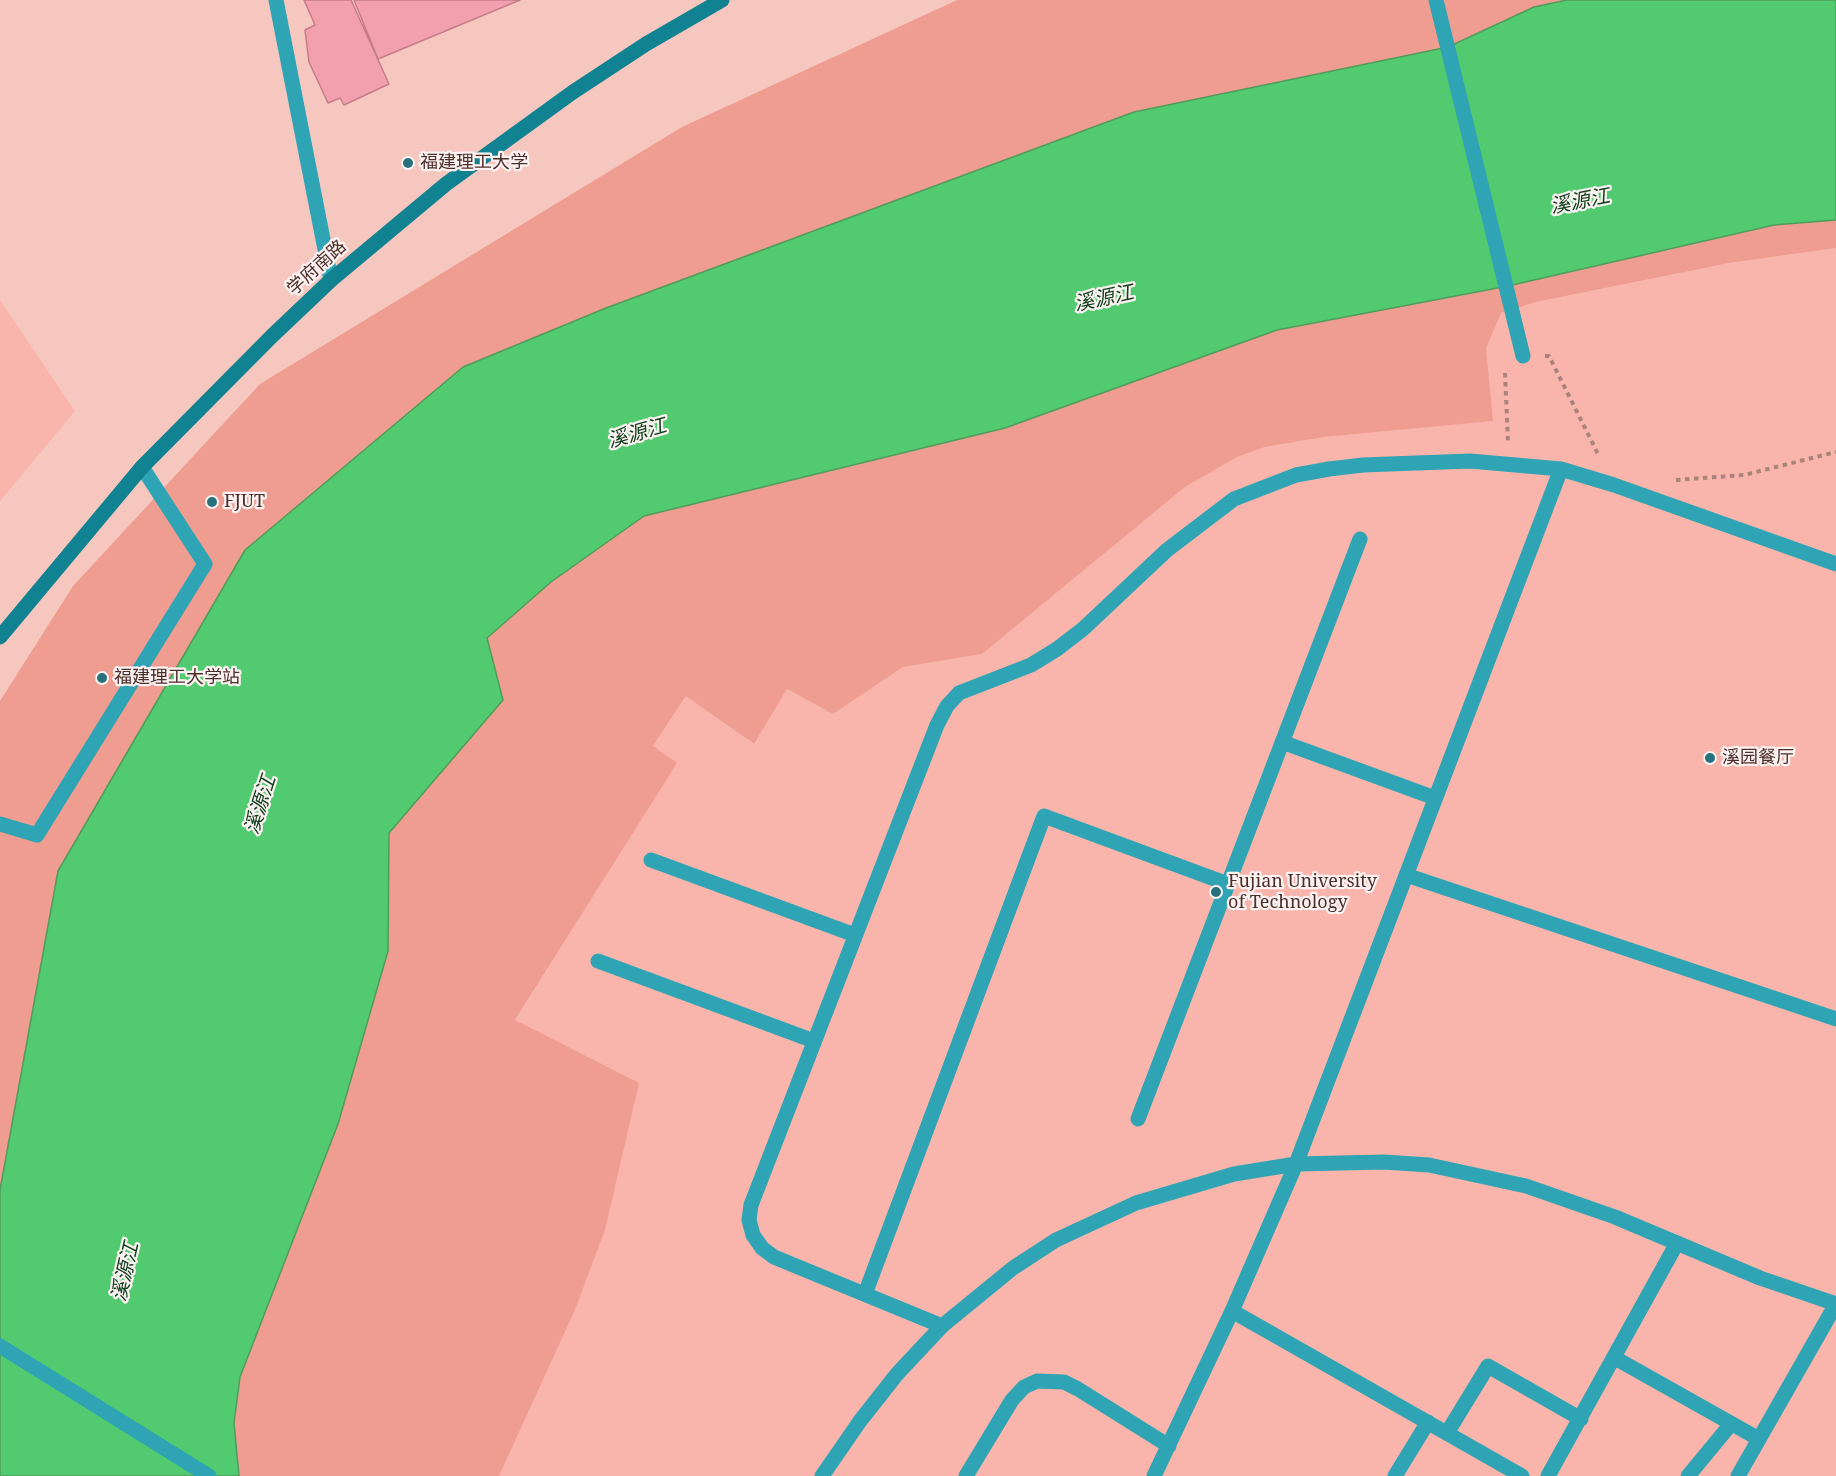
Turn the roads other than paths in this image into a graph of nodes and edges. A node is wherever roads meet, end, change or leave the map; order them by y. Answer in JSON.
{"nodes":[{"id":1,"x":276,"y":0,"type":"edge"},
{"id":2,"x":722,"y":0,"type":"edge"},
{"id":3,"x":1436,"y":0,"type":"edge"},
{"id":4,"x":332,"y":280,"type":"junction"},
{"id":5,"x":1523,"y":356,"type":"road end"},
{"id":6,"x":142,"y":467,"type":"junction"},
{"id":7,"x":1561,"y":469,"type":"junction"},
{"id":8,"x":1360,"y":539,"type":"dead end"},
{"id":9,"x":1836,"y":564,"type":"edge"},
{"id":10,"x":0,"y":637,"type":"edge"},
{"id":11,"x":1282,"y":742,"type":"junction"},
{"id":12,"x":1435,"y":798,"type":"junction"},
{"id":13,"x":0,"y":824,"type":"edge"},
{"id":14,"x":651,"y":860,"type":"dead end"},
{"id":15,"x":1406,"y":875,"type":"junction"},
{"id":16,"x":1228,"y":884,"type":"junction"},
{"id":17,"x":855,"y":935,"type":"junction"},
{"id":18,"x":598,"y":961,"type":"dead end"},
{"id":19,"x":1836,"y":1019,"type":"edge"},
{"id":20,"x":814,"y":1041,"type":"junction"},
{"id":21,"x":1138,"y":1119,"type":"dead end"},
{"id":22,"x":1296,"y":1164,"type":"junction"},
{"id":23,"x":1677,"y":1243,"type":"junction"},
{"id":24,"x":865,"y":1294,"type":"junction"},
{"id":25,"x":1836,"y":1304,"type":"edge"},
{"id":26,"x":1232,"y":1311,"type":"junction"},
{"id":27,"x":942,"y":1326,"type":"junction"},
{"id":28,"x":0,"y":1346,"type":"edge"},
{"id":29,"x":1615,"y":1358,"type":"junction"},
{"id":30,"x":1581,"y":1419,"type":"junction"},
{"id":31,"x":1428,"y":1422,"type":"junction"},
{"id":32,"x":1731,"y":1424,"type":"junction"},
{"id":33,"x":1447,"y":1433,"type":"junction"},
{"id":34,"x":1759,"y":1439,"type":"junction"},
{"id":35,"x":1168,"y":1446,"type":"junction"},
{"id":36,"x":209,"y":1476,"type":"edge"},
{"id":37,"x":822,"y":1476,"type":"edge"},
{"id":38,"x":966,"y":1476,"type":"edge"},
{"id":39,"x":1154,"y":1476,"type":"edge"},
{"id":40,"x":1395,"y":1476,"type":"edge"},
{"id":41,"x":1522,"y":1476,"type":"edge"},
{"id":42,"x":1548,"y":1476,"type":"edge"},
{"id":43,"x":1688,"y":1476,"type":"edge"},
{"id":44,"x":1738,"y":1476,"type":"edge"}],
"edges":[{"from":1,"to":4,"type":"street"},
{"from":2,"to":4,"type":"main road","name":"学府南路"},
{"from":3,"to":5,"type":"street"},
{"from":4,"to":6,"type":"main road","name":"学府南路"},
{"from":6,"to":10,"type":"main road","name":"学府南路"},
{"from":6,"to":13,"type":"street"},
{"from":7,"to":9,"type":"street"},
{"from":7,"to":12,"type":"street"},
{"from":7,"to":17,"type":"street"},
{"from":8,"to":11,"type":"street"},
{"from":11,"to":12,"type":"street"},
{"from":11,"to":16,"type":"street"},
{"from":12,"to":15,"type":"street"},
{"from":14,"to":17,"type":"street"},
{"from":15,"to":19,"type":"street"},
{"from":15,"to":22,"type":"street"},
{"from":16,"to":21,"type":"street"},
{"from":16,"to":24,"type":"street"},
{"from":17,"to":20,"type":"street"},
{"from":18,"to":20,"type":"street"},
{"from":20,"to":24,"type":"street"},
{"from":22,"to":23,"type":"street"},
{"from":22,"to":26,"type":"street"},
{"from":22,"to":27,"type":"street"},
{"from":23,"to":25,"type":"street"},
{"from":23,"to":29,"type":"street"},
{"from":24,"to":27,"type":"street"},
{"from":25,"to":34,"type":"street"},
{"from":26,"to":31,"type":"street"},
{"from":26,"to":35,"type":"street"},
{"from":27,"to":37,"type":"street"},
{"from":28,"to":36,"type":"street"},
{"from":29,"to":30,"type":"street"},
{"from":29,"to":32,"type":"street"},
{"from":30,"to":33,"type":"street"},
{"from":30,"to":42,"type":"street"},
{"from":31,"to":33,"type":"street"},
{"from":31,"to":40,"type":"street"},
{"from":32,"to":34,"type":"street"},
{"from":32,"to":43,"type":"street"},
{"from":33,"to":41,"type":"street"},
{"from":34,"to":44,"type":"street"},
{"from":35,"to":38,"type":"street"},
{"from":35,"to":39,"type":"street"}]}
